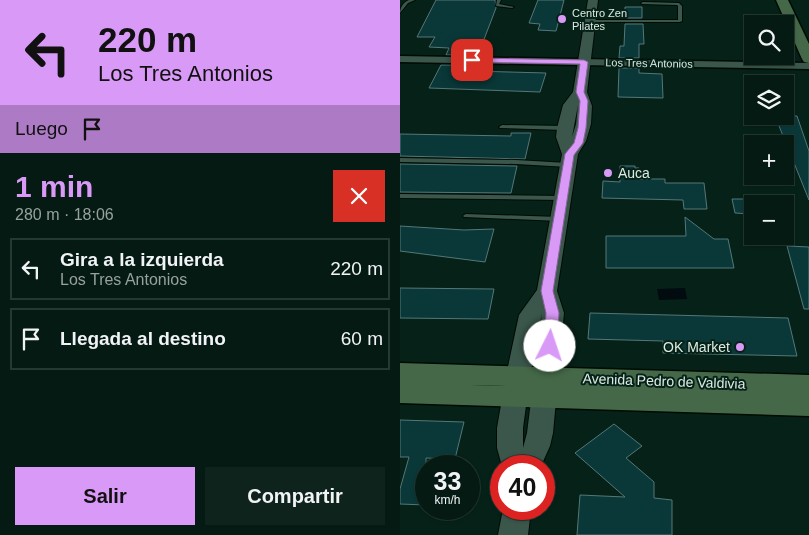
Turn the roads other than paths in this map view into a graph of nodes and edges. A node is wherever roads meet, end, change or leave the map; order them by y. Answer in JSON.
{"nodes":[{"id":1,"x":412,"y":0,"type":"edge"},
{"id":2,"x":499,"y":0,"type":"edge"},
{"id":3,"x":593,"y":0,"type":"edge"},
{"id":4,"x":782,"y":0,"type":"edge"},
{"id":5,"x":643,"y":3,"type":"dead end"},
{"id":6,"x":512,"y":7,"type":"dead end"},
{"id":7,"x":400,"y":12,"type":"edge"},
{"id":8,"x":590,"y":21,"type":"junction"},
{"id":9,"x":809,"y":58,"type":"edge"},
{"id":10,"x":400,"y":59,"type":"edge"},
{"id":11,"x":584,"y":62,"type":"junction"},
{"id":12,"x":809,"y":66,"type":"edge"},
{"id":13,"x":580,"y":92,"type":"junction"},
{"id":14,"x":502,"y":127,"type":"dead end"},
{"id":15,"x":566,"y":128,"type":"junction"},
{"id":16,"x":400,"y":160,"type":"edge"},
{"id":17,"x":569,"y":160,"type":"junction"},
{"id":18,"x":400,"y":196,"type":"edge"},
{"id":19,"x":562,"y":198,"type":"junction"},
{"id":20,"x":466,"y":216,"type":"dead end"},
{"id":21,"x":559,"y":219,"type":"junction"},
{"id":22,"x":547,"y":291,"type":"junction"},
{"id":23,"x":400,"y":373,"type":"edge"},
{"id":24,"x":809,"y":385,"type":"edge"},
{"id":25,"x":516,"y":386,"type":"junction"},
{"id":26,"x":546,"y":387,"type":"junction"},
{"id":27,"x":400,"y":393,"type":"edge"},
{"id":28,"x":809,"y":405,"type":"edge"},
{"id":29,"x":514,"y":455,"type":"edge"},
{"id":30,"x":533,"y":455,"type":"edge"},
{"id":31,"x":515,"y":520,"type":"edge"},
{"id":32,"x":512,"y":535,"type":"edge"}],
"edges":[{"from":1,"to":7,"type":"lane"},
{"from":2,"to":6,"type":"lane"},
{"from":3,"to":8,"type":"street"},
{"from":4,"to":9,"type":"main road"},
{"from":5,"to":8,"type":"lane"},
{"from":8,"to":11,"type":"street"},
{"from":10,"to":11,"type":"street","name":"Los Tres Antonios"},
{"from":11,"to":12,"type":"street","name":"Los Tres Antonios"},
{"from":11,"to":13,"type":"street"},
{"from":13,"to":15,"type":"street"},
{"from":13,"to":17,"type":"street"},
{"from":14,"to":15,"type":"lane"},
{"from":15,"to":17,"type":"street"},
{"from":16,"to":17,"type":"lane"},
{"from":17,"to":19,"type":"street"},
{"from":18,"to":19,"type":"lane"},
{"from":19,"to":21,"type":"street"},
{"from":20,"to":21,"type":"lane"},
{"from":21,"to":22,"type":"street"},
{"from":22,"to":25,"type":"street"},
{"from":22,"to":26,"type":"street"},
{"from":23,"to":25,"type":"main road","name":"Avenida Pedro de Valdivia"},
{"from":24,"to":26,"type":"main road","name":"Avenida Pedro de Valdivia"},
{"from":25,"to":26,"type":"main road","name":"Avenida Pedro de Valdivia"},
{"from":25,"to":27,"type":"main road","name":"Avenida Pedro de Valdivia"},
{"from":25,"to":29,"type":"street"},
{"from":26,"to":28,"type":"main road","name":"Avenida Pedro de Valdivia"},
{"from":26,"to":30,"type":"street"},
{"from":31,"to":32,"type":"street"}]}
